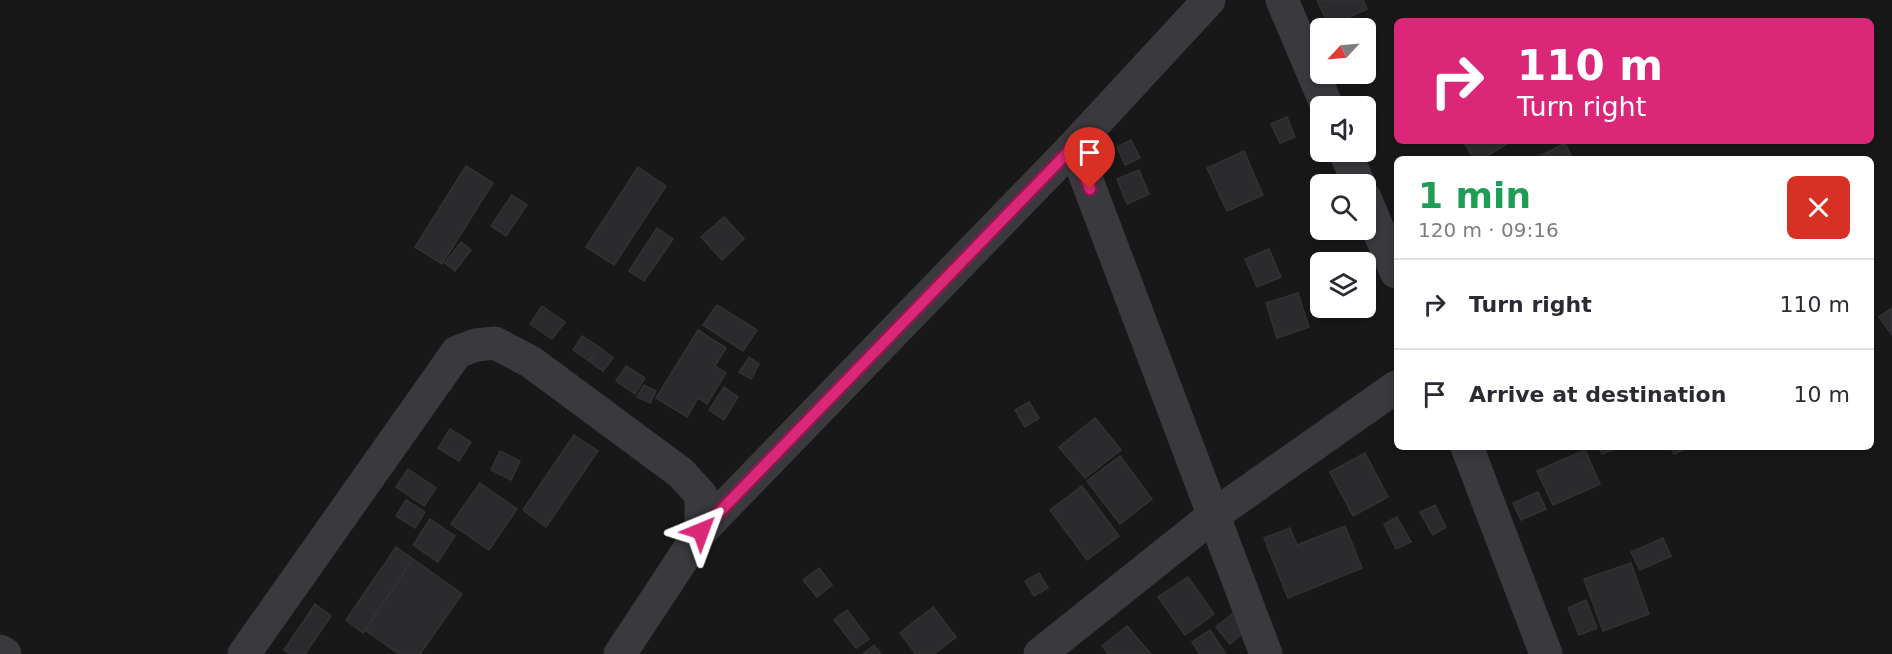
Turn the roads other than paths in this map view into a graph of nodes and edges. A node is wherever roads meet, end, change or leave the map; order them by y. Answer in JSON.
{"nodes":[{"id":1,"x":1209,"y":0,"type":"edge"},
{"id":2,"x":1282,"y":0,"type":"edge"},
{"id":3,"x":1322,"y":96,"type":"edge"},
{"id":4,"x":1074,"y":146,"type":"junction"},
{"id":5,"x":1376,"y":224,"type":"edge"},
{"id":6,"x":1394,"y":267,"type":"edge"},
{"id":7,"x":1394,"y":388,"type":"edge"},
{"id":8,"x":1468,"y":450,"type":"edge"},
{"id":9,"x":1214,"y":515,"type":"junction"},
{"id":10,"x":701,"y":531,"type":"junction"},
{"id":11,"x":0,"y":651,"type":"edge"},
{"id":12,"x":5,"y":654,"type":"edge"},
{"id":13,"x":244,"y":654,"type":"edge"},
{"id":14,"x":620,"y":654,"type":"edge"},
{"id":15,"x":1040,"y":654,"type":"edge"},
{"id":16,"x":1266,"y":654,"type":"edge"},
{"id":17,"x":1546,"y":654,"type":"edge"}],
"edges":[{"from":1,"to":4,"type":"street"},
{"from":2,"to":3,"type":"street"},
{"from":4,"to":9,"type":"street"},
{"from":4,"to":10,"type":"street"},
{"from":5,"to":6,"type":"street"},
{"from":7,"to":9,"type":"street"},
{"from":8,"to":17,"type":"street"},
{"from":9,"to":15,"type":"street"},
{"from":9,"to":16,"type":"street"},
{"from":10,"to":13,"type":"street"},
{"from":10,"to":14,"type":"street"},
{"from":11,"to":12,"type":"street"}]}
